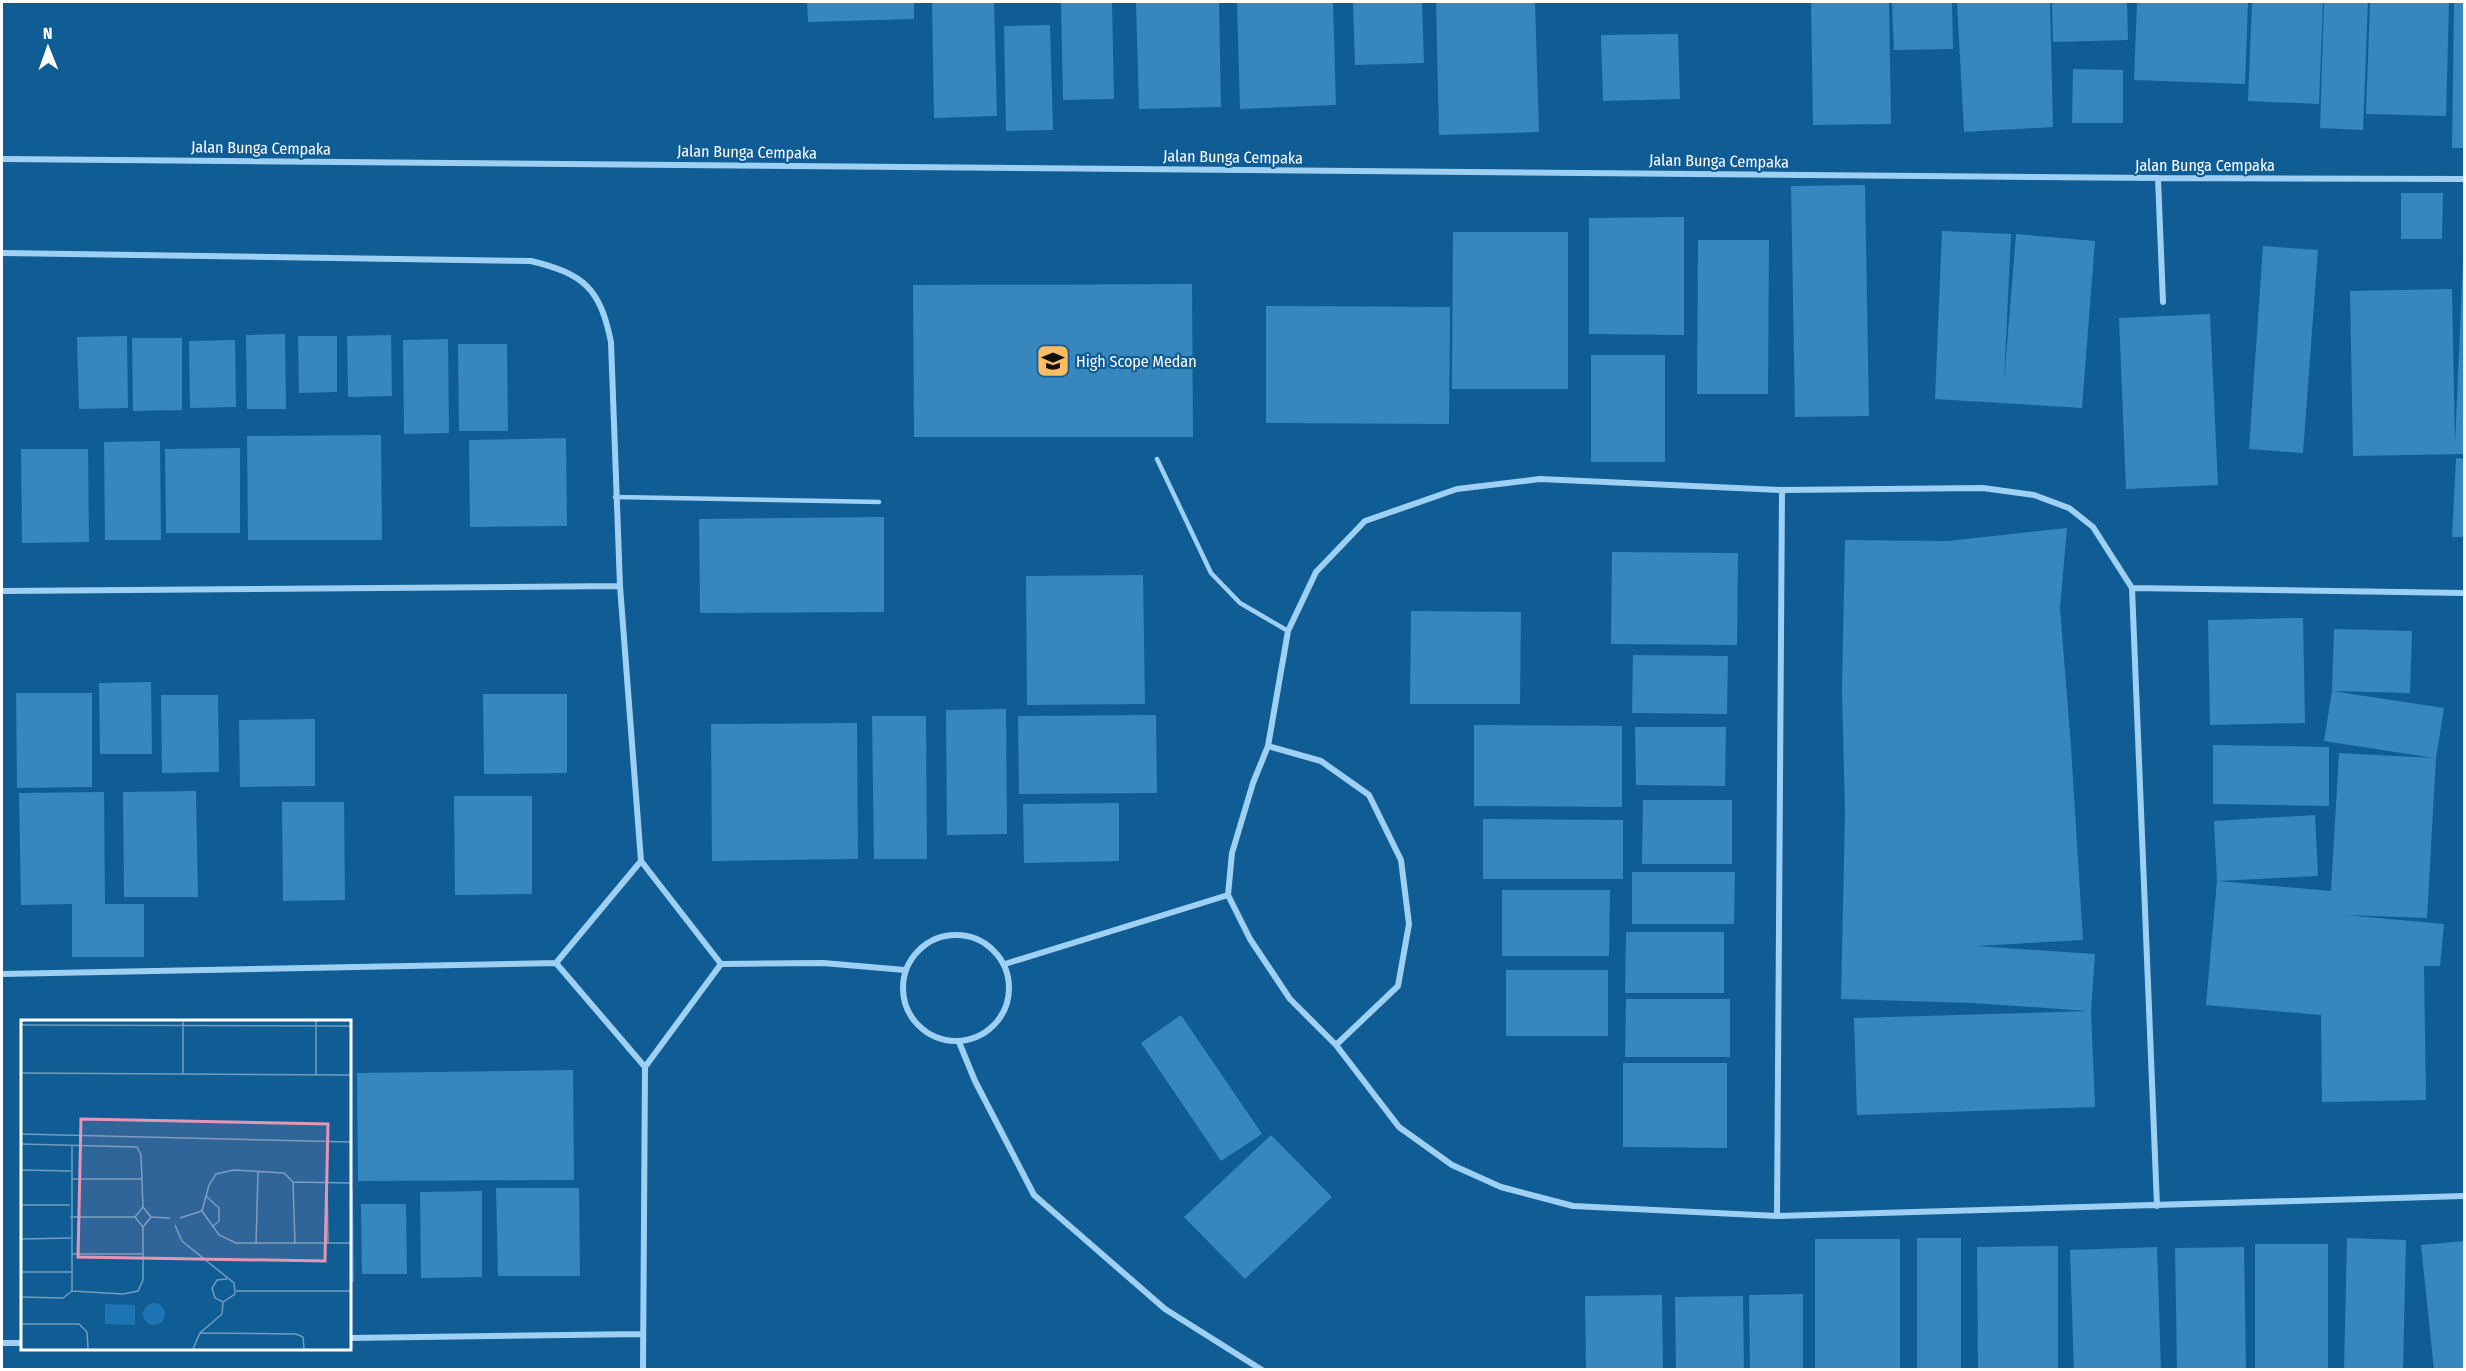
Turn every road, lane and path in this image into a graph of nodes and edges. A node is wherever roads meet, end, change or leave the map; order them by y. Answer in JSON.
{"nodes":[{"id":1,"x":2,"y":159,"type":"edge"},
{"id":2,"x":2158,"y":178,"type":"junction"},
{"id":3,"x":2464,"y":179,"type":"edge"},
{"id":4,"x":2,"y":253,"type":"edge"},
{"id":5,"x":2163,"y":302,"type":"dead end"},
{"id":6,"x":1157,"y":459,"type":"dead end"},
{"id":7,"x":1782,"y":490,"type":"junction"},
{"id":8,"x":615,"y":497,"type":"junction"},
{"id":9,"x":879,"y":502,"type":"dead end"},
{"id":10,"x":620,"y":586,"type":"junction"},
{"id":11,"x":2132,"y":588,"type":"junction"},
{"id":12,"x":2,"y":591,"type":"edge"},
{"id":13,"x":2464,"y":593,"type":"edge"},
{"id":14,"x":1288,"y":631,"type":"junction"},
{"id":15,"x":1268,"y":746,"type":"junction"},
{"id":16,"x":641,"y":861,"type":"junction"},
{"id":17,"x":1228,"y":895,"type":"junction"},
{"id":18,"x":556,"y":963,"type":"junction"},
{"id":19,"x":721,"y":964,"type":"junction"},
{"id":20,"x":1005,"y":964,"type":"junction"},
{"id":21,"x":905,"y":970,"type":"junction"},
{"id":22,"x":2,"y":974,"type":"edge"},
{"id":23,"x":959,"y":1042,"type":"junction"},
{"id":24,"x":1336,"y":1045,"type":"junction"},
{"id":25,"x":645,"y":1067,"type":"junction"},
{"id":26,"x":2464,"y":1196,"type":"edge"},
{"id":27,"x":2157,"y":1206,"type":"junction"},
{"id":28,"x":1777,"y":1216,"type":"junction"},
{"id":29,"x":642,"y":1334,"type":"junction"},
{"id":30,"x":351,"y":1338,"type":"edge"},
{"id":31,"x":21,"y":1343,"type":"edge"},
{"id":32,"x":2,"y":1344,"type":"edge"},
{"id":33,"x":643,"y":1370,"type":"edge"},
{"id":34,"x":1262,"y":1370,"type":"edge"}],
"edges":[{"from":1,"to":2,"type":"street","name":"Jalan Bunga Cempaka"},
{"from":2,"to":3,"type":"street","name":"Jalan Bunga Cempaka"},
{"from":2,"to":5,"type":"street"},
{"from":4,"to":8,"type":"street"},
{"from":6,"to":14,"type":"lane"},
{"from":7,"to":11,"type":"street"},
{"from":7,"to":14,"type":"street"},
{"from":7,"to":28,"type":"street"},
{"from":8,"to":9,"type":"lane"},
{"from":8,"to":10,"type":"street"},
{"from":10,"to":12,"type":"street"},
{"from":10,"to":16,"type":"street"},
{"from":11,"to":13,"type":"street"},
{"from":11,"to":27,"type":"street"},
{"from":14,"to":15,"type":"street"},
{"from":15,"to":17,"type":"street"},
{"from":15,"to":24,"type":"street"},
{"from":16,"to":18,"type":"street"},
{"from":16,"to":19,"type":"street"},
{"from":17,"to":20,"type":"street"},
{"from":17,"to":24,"type":"street"},
{"from":18,"to":22,"type":"street"},
{"from":18,"to":25,"type":"street"},
{"from":19,"to":21,"type":"street"},
{"from":19,"to":25,"type":"street"},
{"from":20,"to":21,"type":"street"},
{"from":20,"to":23,"type":"street"},
{"from":21,"to":23,"type":"street"},
{"from":23,"to":34,"type":"street"},
{"from":24,"to":28,"type":"street"},
{"from":25,"to":29,"type":"street"},
{"from":26,"to":27,"type":"street"},
{"from":27,"to":28,"type":"street"},
{"from":29,"to":30,"type":"street"},
{"from":29,"to":33,"type":"street"},
{"from":31,"to":32,"type":"street"}]}
